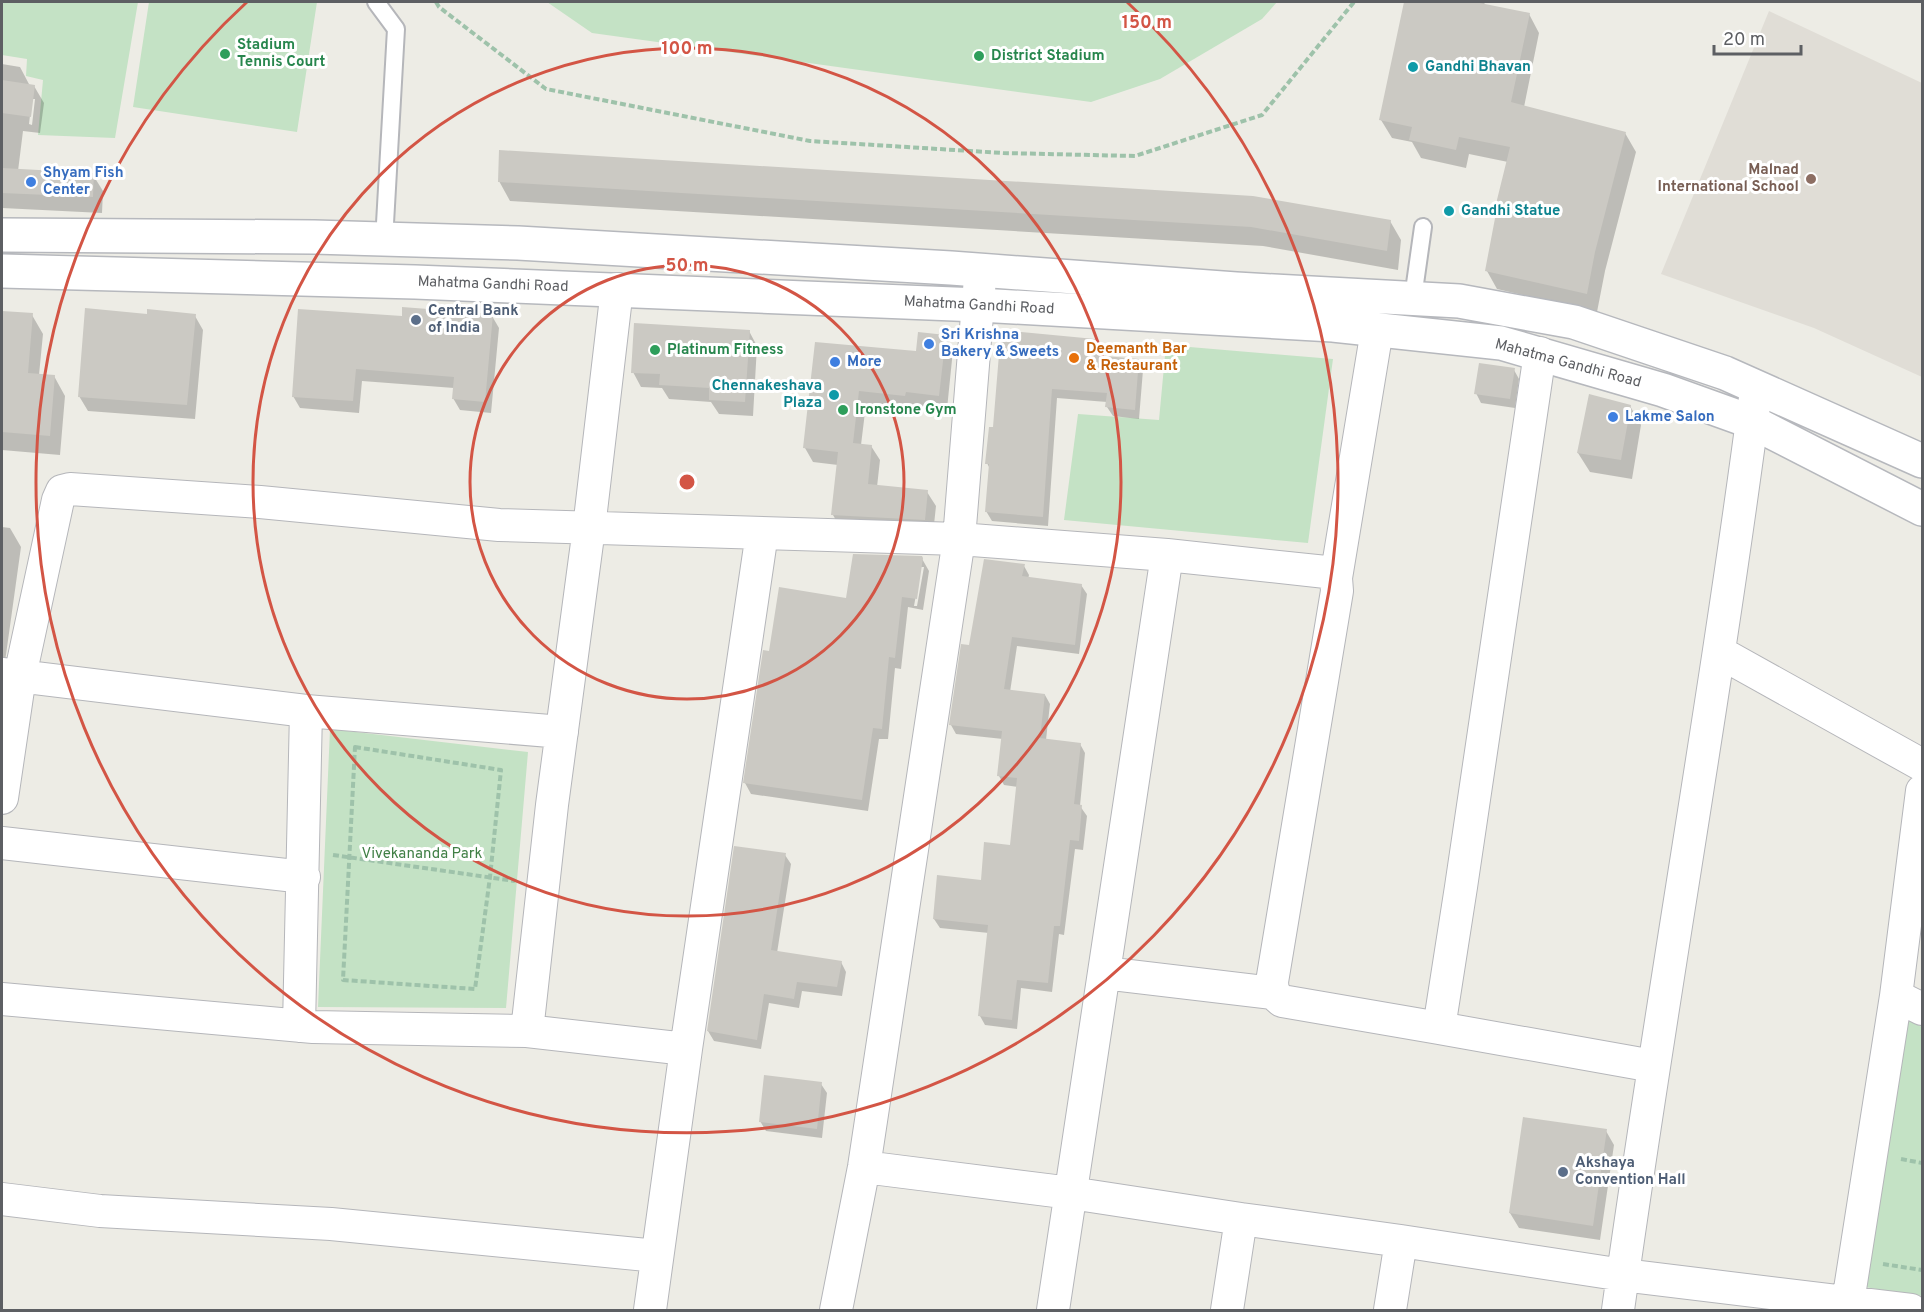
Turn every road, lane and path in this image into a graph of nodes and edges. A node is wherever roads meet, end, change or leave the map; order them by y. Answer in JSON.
{"nodes":[{"id":1,"x":376,"y":2,"type":"edge"},
{"id":2,"x":436,"y":2,"type":"edge"},
{"id":3,"x":1354,"y":2,"type":"edge"},
{"id":4,"x":1423,"y":227,"type":"dead end"},
{"id":5,"x":2,"y":235,"type":"edge"},
{"id":6,"x":421,"y":240,"type":"junction"},
{"id":7,"x":384,"y":241,"type":"junction"},
{"id":8,"x":980,"y":270,"type":"junction"},
{"id":9,"x":2,"y":271,"type":"edge"},
{"id":10,"x":415,"y":282,"type":"junction"},
{"id":11,"x":617,"y":289,"type":"junction"},
{"id":12,"x":1413,"y":298,"type":"junction"},
{"id":13,"x":979,"y":305,"type":"junction"},
{"id":14,"x":1377,"y":330,"type":"junction"},
{"id":15,"x":1540,"y":353,"type":"junction"},
{"id":16,"x":1756,"y":387,"type":"junction"},
{"id":17,"x":1752,"y":422,"type":"junction"},
{"id":18,"x":1923,"y":461,"type":"edge"},
{"id":19,"x":1923,"y":508,"type":"edge"},
{"id":20,"x":589,"y":528,"type":"junction"},
{"id":21,"x":762,"y":533,"type":"junction"},
{"id":22,"x":959,"y":539,"type":"junction"},
{"id":23,"x":1167,"y":555,"type":"junction"},
{"id":24,"x":1336,"y":578,"type":"junction"},
{"id":25,"x":1719,"y":652,"type":"junction"},
{"id":26,"x":11,"y":675,"type":"edge"},
{"id":27,"x":306,"y":711,"type":"junction"},
{"id":28,"x":562,"y":732,"type":"junction"},
{"id":29,"x":1923,"y":765,"type":"edge"},
{"id":30,"x":1923,"y":790,"type":"edge"},
{"id":31,"x":2,"y":798,"type":"edge"},
{"id":32,"x":2,"y":843,"type":"edge"},
{"id":33,"x":350,"y":857,"type":"junction"},
{"id":34,"x":304,"y":864,"type":"junction"},
{"id":35,"x":490,"y":877,"type":"junction"},
{"id":36,"x":543,"y":884,"type":"junction"},
{"id":37,"x":1104,"y":973,"type":"junction"},
{"id":38,"x":1273,"y":993,"type":"junction"},
{"id":39,"x":2,"y":999,"type":"edge"},
{"id":40,"x":1910,"y":1003,"type":"edge"},
{"id":41,"x":299,"y":1026,"type":"junction"},
{"id":42,"x":1439,"y":1028,"type":"junction"},
{"id":43,"x":527,"y":1031,"type":"junction"},
{"id":44,"x":686,"y":1049,"type":"junction"},
{"id":45,"x":1653,"y":1066,"type":"junction"},
{"id":46,"x":1900,"y":1158,"type":"dead end"},
{"id":47,"x":1923,"y":1163,"type":"edge"},
{"id":48,"x":864,"y":1167,"type":"junction"},
{"id":49,"x":1071,"y":1193,"type":"junction"},
{"id":50,"x":2,"y":1199,"type":"edge"},
{"id":51,"x":1241,"y":1219,"type":"junction"},
{"id":52,"x":1401,"y":1241,"type":"junction"},
{"id":53,"x":657,"y":1256,"type":"junction"},
{"id":54,"x":1623,"y":1275,"type":"junction"},
{"id":55,"x":1837,"y":1304,"type":"edge"},
{"id":56,"x":650,"y":1311,"type":"edge"},
{"id":57,"x":836,"y":1311,"type":"edge"},
{"id":58,"x":1053,"y":1311,"type":"edge"},
{"id":59,"x":1227,"y":1311,"type":"edge"},
{"id":60,"x":1390,"y":1311,"type":"edge"},
{"id":61,"x":1618,"y":1311,"type":"edge"},
{"id":62,"x":1911,"y":1311,"type":"edge"}],
"edges":[{"from":1,"to":7,"type":"lane"},
{"from":2,"to":3,"type":"path"},
{"from":4,"to":12,"type":"lane"},
{"from":5,"to":7,"type":"street"},
{"from":6,"to":7,"type":"street"},
{"from":6,"to":8,"type":"street"},
{"from":6,"to":10,"type":"street"},
{"from":8,"to":12,"type":"street"},
{"from":8,"to":13,"type":"street"},
{"from":9,"to":10,"type":"street","name":"Mahatma Gandhi Road"},
{"from":10,"to":11,"type":"street","name":"Mahatma Gandhi Road"},
{"from":11,"to":13,"type":"street","name":"Mahatma Gandhi Road"},
{"from":11,"to":20,"type":"street"},
{"from":12,"to":16,"type":"street"},
{"from":13,"to":14,"type":"street","name":"Mahatma Gandhi Road"},
{"from":13,"to":22,"type":"street"},
{"from":14,"to":15,"type":"street","name":"Mahatma Gandhi Road"},
{"from":14,"to":24,"type":"street"},
{"from":15,"to":17,"type":"street","name":"Mahatma Gandhi Road"},
{"from":15,"to":42,"type":"street"},
{"from":16,"to":17,"type":"street"},
{"from":16,"to":18,"type":"street"},
{"from":17,"to":19,"type":"street","name":"Mahatma Gandhi Road"},
{"from":17,"to":25,"type":"street"},
{"from":20,"to":21,"type":"street"},
{"from":20,"to":26,"type":"street"},
{"from":20,"to":28,"type":"street"},
{"from":21,"to":22,"type":"street"},
{"from":21,"to":44,"type":"street"},
{"from":22,"to":23,"type":"street"},
{"from":22,"to":48,"type":"street"},
{"from":23,"to":24,"type":"street"},
{"from":23,"to":37,"type":"street"},
{"from":24,"to":38,"type":"street"},
{"from":25,"to":29,"type":"street"},
{"from":25,"to":45,"type":"street"},
{"from":26,"to":27,"type":"street"},
{"from":26,"to":31,"type":"street"},
{"from":27,"to":28,"type":"street"},
{"from":27,"to":34,"type":"street"},
{"from":28,"to":36,"type":"street"},
{"from":30,"to":40,"type":"street"},
{"from":32,"to":34,"type":"street"},
{"from":33,"to":34,"type":"path"},
{"from":33,"to":35,"type":"path"},
{"from":33,"to":35,"type":"path"},
{"from":33,"to":35,"type":"path"},
{"from":34,"to":41,"type":"street"},
{"from":35,"to":36,"type":"path"},
{"from":36,"to":43,"type":"street"},
{"from":37,"to":38,"type":"street"},
{"from":37,"to":49,"type":"street"},
{"from":38,"to":42,"type":"street"},
{"from":39,"to":41,"type":"street"},
{"from":40,"to":55,"type":"street"},
{"from":41,"to":43,"type":"street"},
{"from":42,"to":45,"type":"street"},
{"from":43,"to":44,"type":"street"},
{"from":44,"to":53,"type":"street"},
{"from":45,"to":54,"type":"street"},
{"from":46,"to":47,"type":"path"},
{"from":48,"to":49,"type":"street"},
{"from":48,"to":57,"type":"street"},
{"from":49,"to":51,"type":"street"},
{"from":49,"to":58,"type":"street"},
{"from":50,"to":53,"type":"street"},
{"from":51,"to":52,"type":"street"},
{"from":51,"to":59,"type":"street"},
{"from":52,"to":54,"type":"street"},
{"from":52,"to":60,"type":"street"},
{"from":53,"to":56,"type":"street"},
{"from":54,"to":55,"type":"street"},
{"from":54,"to":61,"type":"street"},
{"from":55,"to":62,"type":"street"}]}
